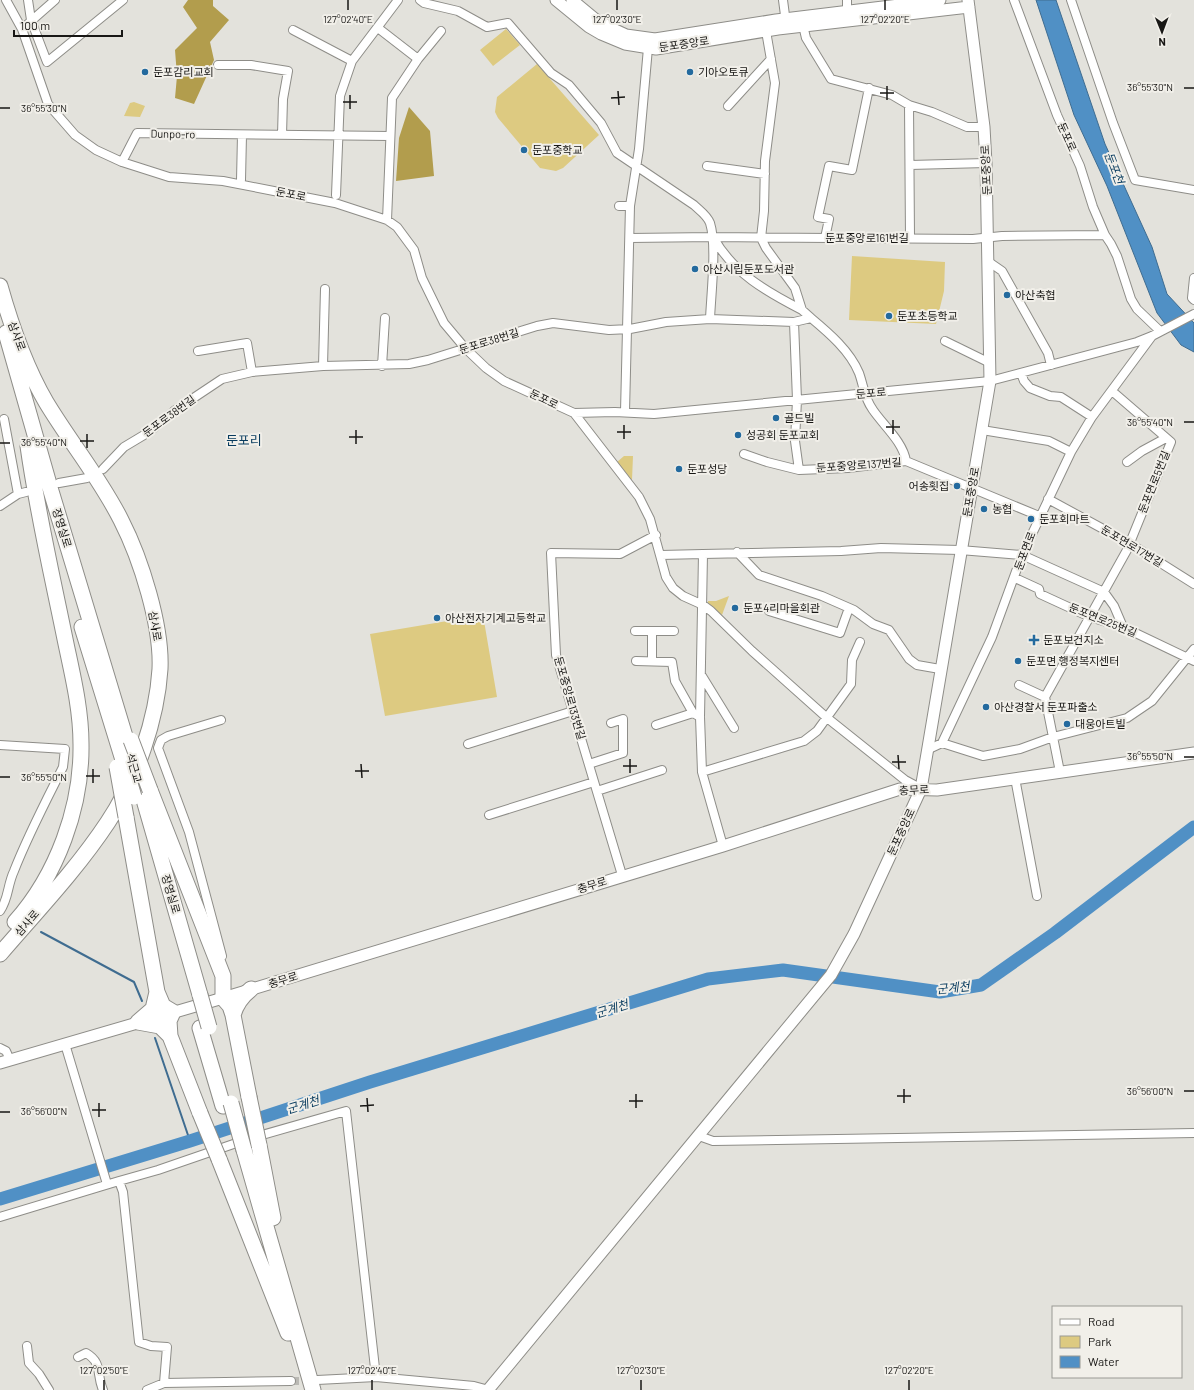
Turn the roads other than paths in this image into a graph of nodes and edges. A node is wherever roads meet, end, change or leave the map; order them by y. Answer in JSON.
{"nodes":[{"id":1,"x":6,"y":0,"type":"edge"},
{"id":2,"x":28,"y":0,"type":"edge"},
{"id":3,"x":55,"y":0,"type":"edge"},
{"id":4,"x":123,"y":0,"type":"edge"},
{"id":5,"x":398,"y":0,"type":"edge"},
{"id":6,"x":420,"y":0,"type":"edge"},
{"id":7,"x":556,"y":0,"type":"edge"},
{"id":8,"x":572,"y":0,"type":"edge"},
{"id":9,"x":783,"y":0,"type":"edge"},
{"id":10,"x":940,"y":0,"type":"edge"},
{"id":11,"x":1014,"y":0,"type":"edge"},
{"id":12,"x":1071,"y":0,"type":"edge"},
{"id":13,"x":968,"y":3,"type":"edge"},
{"id":14,"x":847,"y":6,"type":"edge"},
{"id":15,"x":31,"y":20,"type":"junction"},
{"id":16,"x":802,"y":21,"type":"junction"},
{"id":17,"x":786,"y":23,"type":"junction"},
{"id":18,"x":22,"y":28,"type":"junction"},
{"id":19,"x":378,"y":28,"type":"junction"},
{"id":20,"x":293,"y":30,"type":"dead end"},
{"id":21,"x":441,"y":31,"type":"dead end"},
{"id":22,"x":766,"y":31,"type":"junction"},
{"id":23,"x":648,"y":48,"type":"junction"},
{"id":24,"x":418,"y":59,"type":"junction"},
{"id":25,"x":770,"y":59,"type":"junction"},
{"id":26,"x":352,"y":61,"type":"junction"},
{"id":27,"x":218,"y":65,"type":"dead end"},
{"id":28,"x":869,"y":88,"type":"junction"},
{"id":29,"x":909,"y":105,"type":"junction"},
{"id":30,"x":728,"y":106,"type":"dead end"},
{"id":31,"x":984,"y":127,"type":"junction"},
{"id":32,"x":242,"y":135,"type":"junction"},
{"id":33,"x":282,"y":135,"type":"junction"},
{"id":34,"x":338,"y":135,"type":"junction"},
{"id":35,"x":390,"y":136,"type":"junction"},
{"id":36,"x":122,"y":162,"type":"junction"},
{"id":37,"x":986,"y":163,"type":"junction"},
{"id":38,"x":910,"y":165,"type":"junction"},
{"id":39,"x":636,"y":166,"type":"junction"},
{"id":40,"x":707,"y":166,"type":"dead end"},
{"id":41,"x":765,"y":174,"type":"junction"},
{"id":42,"x":241,"y":180,"type":"dead end"},
{"id":43,"x":1194,"y":190,"type":"edge"},
{"id":44,"x":336,"y":195,"type":"dead end"},
{"id":45,"x":619,"y":206,"type":"dead end"},
{"id":46,"x":630,"y":206,"type":"junction"},
{"id":47,"x":387,"y":220,"type":"junction"},
{"id":48,"x":1105,"y":235,"type":"junction"},
{"id":49,"x":712,"y":237,"type":"junction"},
{"id":50,"x":989,"y":237,"type":"junction"},
{"id":51,"x":630,"y":238,"type":"junction"},
{"id":52,"x":761,"y":238,"type":"junction"},
{"id":53,"x":825,"y":238,"type":"junction"},
{"id":54,"x":910,"y":238,"type":"junction"},
{"id":55,"x":989,"y":262,"type":"junction"},
{"id":56,"x":1194,"y":278,"type":"edge"},
{"id":57,"x":0,"y":286,"type":"edge"},
{"id":58,"x":325,"y":289,"type":"dead end"},
{"id":59,"x":1194,"y":300,"type":"edge"},
{"id":60,"x":802,"y":310,"type":"junction"},
{"id":61,"x":0,"y":312,"type":"edge"},
{"id":62,"x":1194,"y":314,"type":"edge"},
{"id":63,"x":385,"y":318,"type":"dead end"},
{"id":64,"x":810,"y":318,"type":"junction"},
{"id":65,"x":710,"y":319,"type":"junction"},
{"id":66,"x":794,"y":322,"type":"junction"},
{"id":67,"x":627,"y":330,"type":"junction"},
{"id":68,"x":1162,"y":330,"type":"junction"},
{"id":69,"x":1152,"y":336,"type":"junction"},
{"id":70,"x":945,"y":342,"type":"dead end"},
{"id":71,"x":0,"y":348,"type":"edge"},
{"id":72,"x":465,"y":348,"type":"junction"},
{"id":73,"x":198,"y":351,"type":"dead end"},
{"id":74,"x":990,"y":363,"type":"junction"},
{"id":75,"x":1051,"y":365,"type":"junction"},
{"id":76,"x":323,"y":366,"type":"junction"},
{"id":77,"x":382,"y":366,"type":"junction"},
{"id":78,"x":252,"y":372,"type":"junction"},
{"id":79,"x":1021,"y":373,"type":"junction"},
{"id":80,"x":990,"y":381,"type":"junction"},
{"id":81,"x":1112,"y":391,"type":"junction"},
{"id":82,"x":863,"y":393,"type":"junction"},
{"id":83,"x":797,"y":400,"type":"junction"},
{"id":84,"x":625,"y":412,"type":"junction"},
{"id":85,"x":574,"y":413,"type":"junction"},
{"id":86,"x":1092,"y":417,"type":"junction"},
{"id":87,"x":4,"y":419,"type":"dead end"},
{"id":88,"x":3,"y":428,"type":"edge"},
{"id":89,"x":982,"y":430,"type":"junction"},
{"id":90,"x":1166,"y":438,"type":"junction"},
{"id":91,"x":28,"y":446,"type":"junction"},
{"id":92,"x":1071,"y":452,"type":"junction"},
{"id":93,"x":744,"y":454,"type":"dead end"},
{"id":94,"x":906,"y":461,"type":"junction"},
{"id":95,"x":1127,"y":462,"type":"dead end"},
{"id":96,"x":102,"y":469,"type":"dead end"},
{"id":97,"x":799,"y":470,"type":"junction"},
{"id":98,"x":87,"y":478,"type":"dead end"},
{"id":99,"x":60,"y":483,"type":"dead end"},
{"id":100,"x":972,"y":487,"type":"junction"},
{"id":101,"x":26,"y":492,"type":"dead end"},
{"id":102,"x":18,"y":494,"type":"junction"},
{"id":103,"x":1048,"y":498,"type":"junction"},
{"id":104,"x":0,"y":506,"type":"edge"},
{"id":105,"x":1039,"y":516,"type":"junction"},
{"id":106,"x":656,"y":535,"type":"junction"},
{"id":107,"x":1129,"y":544,"type":"junction"},
{"id":108,"x":960,"y":550,"type":"junction"},
{"id":109,"x":736,"y":552,"type":"junction"},
{"id":110,"x":703,"y":554,"type":"junction"},
{"id":111,"x":661,"y":555,"type":"junction"},
{"id":112,"x":1022,"y":555,"type":"junction"},
{"id":113,"x":1015,"y":578,"type":"junction"},
{"id":114,"x":1194,"y":584,"type":"edge"},
{"id":115,"x":1104,"y":592,"type":"junction"},
{"id":116,"x":703,"y":605,"type":"junction"},
{"id":117,"x":849,"y":608,"type":"junction"},
{"id":118,"x":769,"y":611,"type":"dead end"},
{"id":119,"x":1090,"y":616,"type":"junction"},
{"id":120,"x":1123,"y":627,"type":"junction"},
{"id":121,"x":674,"y":630,"type":"dead end"},
{"id":122,"x":635,"y":631,"type":"dead end"},
{"id":123,"x":652,"y":631,"type":"junction"},
{"id":124,"x":860,"y":642,"type":"dead end"},
{"id":125,"x":1194,"y":649,"type":"edge"},
{"id":126,"x":1191,"y":660,"type":"edge"},
{"id":127,"x":636,"y":661,"type":"dead end"},
{"id":128,"x":652,"y":661,"type":"junction"},
{"id":129,"x":940,"y":669,"type":"junction"},
{"id":130,"x":701,"y":674,"type":"junction"},
{"id":131,"x":1019,"y":686,"type":"dead end"},
{"id":132,"x":1045,"y":697,"type":"junction"},
{"id":133,"x":573,"y":711,"type":"junction"},
{"id":134,"x":697,"y":715,"type":"junction"},
{"id":135,"x":826,"y":717,"type":"junction"},
{"id":136,"x":222,"y":720,"type":"dead end"},
{"id":137,"x":611,"y":723,"type":"dead end"},
{"id":138,"x":656,"y":725,"type":"dead end"},
{"id":139,"x":734,"y":728,"type":"dead end"},
{"id":140,"x":1053,"y":738,"type":"junction"},
{"id":141,"x":129,"y":741,"type":"joint"},
{"id":142,"x":942,"y":743,"type":"junction"},
{"id":143,"x":468,"y":744,"type":"dead end"},
{"id":144,"x":0,"y":745,"type":"edge"},
{"id":145,"x":927,"y":750,"type":"junction"},
{"id":146,"x":1194,"y":753,"type":"edge"},
{"id":147,"x":120,"y":763,"type":"junction"},
{"id":148,"x":589,"y":764,"type":"junction"},
{"id":149,"x":662,"y":770,"type":"dead end"},
{"id":150,"x":702,"y":772,"type":"junction"},
{"id":151,"x":1060,"y":772,"type":"junction"},
{"id":152,"x":1015,"y":778,"type":"junction"},
{"id":153,"x":594,"y":782,"type":"junction"},
{"id":154,"x":921,"y":789,"type":"junction"},
{"id":155,"x":597,"y":791,"type":"junction"},
{"id":156,"x":142,"y":793,"type":"junction"},
{"id":157,"x":489,"y":815,"type":"dead end"},
{"id":158,"x":723,"y":846,"type":"junction"},
{"id":159,"x":622,"y":875,"type":"junction"},
{"id":160,"x":1037,"y":896,"type":"dead end"},
{"id":161,"x":0,"y":911,"type":"edge"},
{"id":162,"x":0,"y":939,"type":"edge"},
{"id":163,"x":0,"y":954,"type":"edge"},
{"id":164,"x":226,"y":978,"type":"junction"},
{"id":165,"x":251,"y":989,"type":"junction"},
{"id":166,"x":157,"y":992,"type":"junction"},
{"id":167,"x":223,"y":998,"type":"junction"},
{"id":168,"x":173,"y":1012,"type":"junction"},
{"id":169,"x":233,"y":1015,"type":"junction"},
{"id":170,"x":138,"y":1022,"type":"junction"},
{"id":171,"x":170,"y":1036,"type":"junction"},
{"id":172,"x":65,"y":1044,"type":"junction"},
{"id":173,"x":0,"y":1048,"type":"edge"},
{"id":174,"x":5,"y":1062,"type":"edge"},
{"id":175,"x":1194,"y":1133,"type":"edge"},
{"id":176,"x":699,"y":1136,"type":"junction"},
{"id":177,"x":240,"y":1152,"type":"junction"},
{"id":178,"x":106,"y":1180,"type":"junction"},
{"id":179,"x":119,"y":1181,"type":"junction"},
{"id":180,"x":0,"y":1217,"type":"edge"},
{"id":181,"x":292,"y":1315,"type":"junction"},
{"id":182,"x":288,"y":1334,"type":"junction"},
{"id":183,"x":27,"y":1346,"type":"dead end"},
{"id":184,"x":78,"y":1357,"type":"dead end"},
{"id":185,"x":376,"y":1377,"type":"junction"},
{"id":186,"x":291,"y":1381,"type":"tunnel mouth"},
{"id":187,"x":164,"y":1383,"type":"junction"},
{"id":188,"x":315,"y":1385,"type":"edge"},
{"id":189,"x":49,"y":1390,"type":"edge"},
{"id":190,"x":103,"y":1390,"type":"edge"},
{"id":191,"x":147,"y":1390,"type":"edge"},
{"id":192,"x":304,"y":1390,"type":"edge"},
{"id":193,"x":489,"y":1390,"type":"edge"}],
"edges":[{"from":1,"to":18,"type":"street","name":"둔포로"},
{"from":2,"to":15,"type":"street"},
{"from":3,"to":15,"type":"street"},
{"from":4,"to":15,"type":"street"},
{"from":5,"to":19,"type":"street"},
{"from":6,"to":39,"type":"street"},
{"from":7,"to":23,"type":"street","name":"둔포중앙로"},
{"from":8,"to":17,"type":"street","name":"둔포중앙로"},
{"from":9,"to":17,"type":"street"},
{"from":10,"to":14,"type":"street","name":"둔포중앙로"},
{"from":11,"to":48,"type":"street","name":"둔포로"},
{"from":12,"to":43,"type":"street"},
{"from":13,"to":16,"type":"street","name":"둔포중앙로"},
{"from":13,"to":31,"type":"street","name":"둔포중앙로"},
{"from":14,"to":16,"type":"street","name":"둔포중앙로"},
{"from":15,"to":18,"type":"street"},
{"from":16,"to":17,"type":"street","name":"둔포중앙로"},
{"from":16,"to":28,"type":"street"},
{"from":17,"to":22,"type":"street","name":"둔포중앙로"},
{"from":18,"to":36,"type":"street","name":"둔포로"},
{"from":19,"to":24,"type":"street"},
{"from":19,"to":26,"type":"street"},
{"from":20,"to":26,"type":"street"},
{"from":21,"to":24,"type":"street"},
{"from":22,"to":23,"type":"street","name":"둔포중앙로"},
{"from":22,"to":25,"type":"street"},
{"from":23,"to":39,"type":"street"},
{"from":24,"to":35,"type":"street"},
{"from":25,"to":30,"type":"street"},
{"from":25,"to":41,"type":"street"},
{"from":26,"to":34,"type":"street"},
{"from":27,"to":33,"type":"street"},
{"from":28,"to":29,"type":"street"},
{"from":28,"to":53,"type":"street"},
{"from":29,"to":31,"type":"street"},
{"from":29,"to":38,"type":"street"},
{"from":31,"to":37,"type":"street","name":"둔포중앙로"},
{"from":32,"to":33,"type":"street","name":"Dunpo-ro"},
{"from":32,"to":36,"type":"street","name":"Dunpo-ro"},
{"from":32,"to":42,"type":"street"},
{"from":33,"to":34,"type":"street","name":"Dunpo-ro"},
{"from":34,"to":35,"type":"street","name":"Dunpo-ro"},
{"from":34,"to":44,"type":"street"},
{"from":35,"to":47,"type":"street"},
{"from":36,"to":47,"type":"street","name":"둔포로"},
{"from":37,"to":38,"type":"street"},
{"from":37,"to":50,"type":"street","name":"둔포중앙로"},
{"from":38,"to":54,"type":"street"},
{"from":39,"to":46,"type":"street"},
{"from":39,"to":49,"type":"street"},
{"from":40,"to":41,"type":"street"},
{"from":41,"to":52,"type":"street"},
{"from":45,"to":46,"type":"street"},
{"from":46,"to":51,"type":"street"},
{"from":47,"to":72,"type":"street","name":"둔포로"},
{"from":48,"to":50,"type":"street","name":"둔포중앙로161번길"},
{"from":48,"to":68,"type":"street","name":"둔포로"},
{"from":49,"to":51,"type":"street","name":"둔포중앙로161번길"},
{"from":49,"to":52,"type":"street","name":"둔포중앙로161번길"},
{"from":49,"to":60,"type":"street"},
{"from":49,"to":65,"type":"street"},
{"from":50,"to":54,"type":"street","name":"둔포중앙로161번길"},
{"from":50,"to":55,"type":"street","name":"둔포중앙로"},
{"from":51,"to":67,"type":"street"},
{"from":52,"to":53,"type":"street","name":"둔포중앙로161번길"},
{"from":52,"to":60,"type":"street"},
{"from":53,"to":54,"type":"street","name":"둔포중앙로161번길"},
{"from":55,"to":74,"type":"street","name":"둔포중앙로"},
{"from":55,"to":75,"type":"street"},
{"from":56,"to":59,"type":"street"},
{"from":57,"to":163,"type":"highway","name":"삼사로"},
{"from":58,"to":76,"type":"street"},
{"from":60,"to":64,"type":"street"},
{"from":61,"to":141,"type":"highway","name":"장영실로"},
{"from":62,"to":68,"type":"street"},
{"from":63,"to":77,"type":"street"},
{"from":64,"to":66,"type":"street","name":"둔포로38번길"},
{"from":64,"to":82,"type":"street"},
{"from":65,"to":66,"type":"street","name":"둔포로38번길"},
{"from":65,"to":67,"type":"street","name":"둔포로38번길"},
{"from":66,"to":83,"type":"street"},
{"from":67,"to":72,"type":"street","name":"둔포로38번길"},
{"from":67,"to":84,"type":"street"},
{"from":68,"to":69,"type":"street","name":"둔포로"},
{"from":69,"to":75,"type":"street","name":"둔포로"},
{"from":69,"to":81,"type":"street","name":"둔포면로"},
{"from":70,"to":74,"type":"street"},
{"from":71,"to":91,"type":"highway","name":"장영실로"},
{"from":72,"to":77,"type":"street","name":"둔포로38번길"},
{"from":72,"to":85,"type":"street","name":"둔포로"},
{"from":73,"to":78,"type":"street"},
{"from":74,"to":80,"type":"street","name":"둔포중앙로"},
{"from":75,"to":79,"type":"street","name":"둔포로"},
{"from":76,"to":77,"type":"street","name":"둔포로38번길"},
{"from":76,"to":78,"type":"street","name":"둔포로38번길"},
{"from":78,"to":96,"type":"street","name":"둔포로38번길"},
{"from":79,"to":80,"type":"street","name":"둔포로"},
{"from":79,"to":86,"type":"street"},
{"from":80,"to":82,"type":"street","name":"둔포로"},
{"from":80,"to":89,"type":"street","name":"둔포중앙로"},
{"from":81,"to":86,"type":"street","name":"둔포면로"},
{"from":81,"to":90,"type":"street","name":"둔포면로5번길"},
{"from":82,"to":83,"type":"street","name":"둔포로"},
{"from":82,"to":94,"type":"street"},
{"from":83,"to":84,"type":"street","name":"둔포로"},
{"from":83,"to":97,"type":"street"},
{"from":84,"to":85,"type":"street","name":"둔포로"},
{"from":85,"to":106,"type":"street","name":"둔포로"},
{"from":86,"to":92,"type":"street","name":"둔포면로"},
{"from":87,"to":88,"type":"street"},
{"from":88,"to":102,"type":"street"},
{"from":89,"to":92,"type":"street"},
{"from":89,"to":100,"type":"street","name":"둔포중앙로"},
{"from":90,"to":95,"type":"street"},
{"from":90,"to":107,"type":"street","name":"둔포면로5번길"},
{"from":91,"to":147,"type":"highway","name":"장영실로"},
{"from":91,"to":162,"type":"highway","name":"삼사로"},
{"from":92,"to":103,"type":"street","name":"둔포면로"},
{"from":93,"to":97,"type":"street","name":"둔포중앙로137번길"},
{"from":94,"to":97,"type":"street","name":"둔포중앙로137번길"},
{"from":94,"to":100,"type":"street","name":"둔포중앙로137번길"},
{"from":98,"to":99,"type":"street"},
{"from":100,"to":105,"type":"street","name":"둔포중앙로137번길"},
{"from":100,"to":108,"type":"street","name":"둔포중앙로"},
{"from":101,"to":102,"type":"street"},
{"from":102,"to":104,"type":"street"},
{"from":103,"to":105,"type":"street","name":"둔포면로"},
{"from":103,"to":107,"type":"street","name":"둔포면로17번길"},
{"from":105,"to":112,"type":"street","name":"둔포면로"},
{"from":106,"to":111,"type":"street","name":"둔포로"},
{"from":106,"to":133,"type":"street","name":"둔포중앙로133번길"},
{"from":107,"to":114,"type":"street","name":"둔포면로17번길"},
{"from":107,"to":115,"type":"street","name":"둔포면로5번길"},
{"from":108,"to":109,"type":"street"},
{"from":108,"to":112,"type":"street"},
{"from":108,"to":129,"type":"street","name":"둔포중앙로"},
{"from":109,"to":110,"type":"street"},
{"from":109,"to":117,"type":"street"},
{"from":110,"to":111,"type":"street"},
{"from":110,"to":116,"type":"street"},
{"from":111,"to":116,"type":"street","name":"둔포로"},
{"from":112,"to":113,"type":"street","name":"둔포면로"},
{"from":112,"to":115,"type":"street"},
{"from":113,"to":119,"type":"street","name":"둔포면로25번길"},
{"from":113,"to":142,"type":"street","name":"둔포면로"},
{"from":115,"to":119,"type":"street","name":"둔포면로5번길"},
{"from":115,"to":120,"type":"street"},
{"from":116,"to":130,"type":"street"},
{"from":116,"to":135,"type":"street","name":"둔포로"},
{"from":117,"to":118,"type":"street"},
{"from":117,"to":129,"type":"street"},
{"from":119,"to":120,"type":"street","name":"둔포면로25번길"},
{"from":119,"to":132,"type":"street","name":"둔포면로5번길"},
{"from":120,"to":126,"type":"street","name":"둔포면로25번길"},
{"from":121,"to":123,"type":"street"},
{"from":122,"to":123,"type":"street"},
{"from":123,"to":128,"type":"street"},
{"from":124,"to":135,"type":"street"},
{"from":125,"to":126,"type":"street"},
{"from":126,"to":140,"type":"street"},
{"from":127,"to":128,"type":"street"},
{"from":128,"to":134,"type":"street"},
{"from":129,"to":145,"type":"street","name":"둔포중앙로"},
{"from":130,"to":134,"type":"street"},
{"from":130,"to":139,"type":"street"},
{"from":131,"to":132,"type":"street"},
{"from":132,"to":140,"type":"street"},
{"from":133,"to":143,"type":"street"},
{"from":133,"to":148,"type":"street","name":"둔포중앙로133번길"},
{"from":134,"to":138,"type":"street"},
{"from":134,"to":150,"type":"street"},
{"from":135,"to":150,"type":"street"},
{"from":135,"to":154,"type":"street","name":"둔포로"},
{"from":136,"to":164,"type":"street"},
{"from":137,"to":148,"type":"street"},
{"from":140,"to":142,"type":"street"},
{"from":140,"to":151,"type":"street"},
{"from":141,"to":156,"type":"highway","name":"석근교"},
{"from":142,"to":145,"type":"street"},
{"from":144,"to":161,"type":"street"},
{"from":145,"to":154,"type":"street","name":"둔포중앙로"},
{"from":146,"to":151,"type":"street","name":"충무로"},
{"from":147,"to":156,"type":"highway","name":"석근교","bridge":true},
{"from":147,"to":166,"type":"highway","bridge":true},
{"from":148,"to":153,"type":"street","name":"둔포중앙로133번길"},
{"from":149,"to":155,"type":"street"},
{"from":150,"to":158,"type":"street"},
{"from":151,"to":152,"type":"street","name":"충무로"},
{"from":152,"to":154,"type":"street","name":"충무로"},
{"from":152,"to":160,"type":"street"},
{"from":153,"to":155,"type":"street","name":"둔포중앙로133번길"},
{"from":153,"to":157,"type":"street"},
{"from":154,"to":158,"type":"street","name":"충무로"},
{"from":154,"to":176,"type":"street","name":"둔포중앙로"},
{"from":155,"to":159,"type":"street","name":"둔포중앙로133번길"},
{"from":156,"to":164,"type":"highway"},
{"from":156,"to":177,"type":"highway","name":"장영실로"},
{"from":158,"to":159,"type":"street","name":"충무로"},
{"from":159,"to":165,"type":"street","name":"충무로"},
{"from":164,"to":165,"type":"highway"},
{"from":164,"to":167,"type":"highway"},
{"from":165,"to":167,"type":"street","name":"충무로"},
{"from":165,"to":169,"type":"highway"},
{"from":166,"to":168,"type":"highway"},
{"from":166,"to":170,"type":"highway"},
{"from":167,"to":168,"type":"street","name":"충무로"},
{"from":167,"to":169,"type":"highway"},
{"from":168,"to":170,"type":"street","name":"충무로"},
{"from":168,"to":171,"type":"highway"},
{"from":169,"to":181,"type":"highway","bridge":true},
{"from":170,"to":171,"type":"highway"},
{"from":170,"to":172,"type":"street","name":"충무로"},
{"from":171,"to":182,"type":"highway","bridge":true},
{"from":172,"to":174,"type":"street","name":"충무로"},
{"from":172,"to":178,"type":"street"},
{"from":173,"to":174,"type":"street"},
{"from":175,"to":176,"type":"street"},
{"from":176,"to":193,"type":"street","name":"둔포중앙로"},
{"from":177,"to":181,"type":"highway"},
{"from":177,"to":182,"type":"highway"},
{"from":178,"to":179,"type":"street"},
{"from":178,"to":180,"type":"street"},
{"from":179,"to":185,"type":"street"},
{"from":179,"to":187,"type":"street"},
{"from":181,"to":188,"type":"highway"},
{"from":182,"to":192,"type":"highway"},
{"from":183,"to":189,"type":"street"},
{"from":184,"to":190,"type":"street"},
{"from":185,"to":188,"type":"street"},
{"from":185,"to":193,"type":"street"},
{"from":186,"to":187,"type":"street"},
{"from":187,"to":191,"type":"street"}]}
